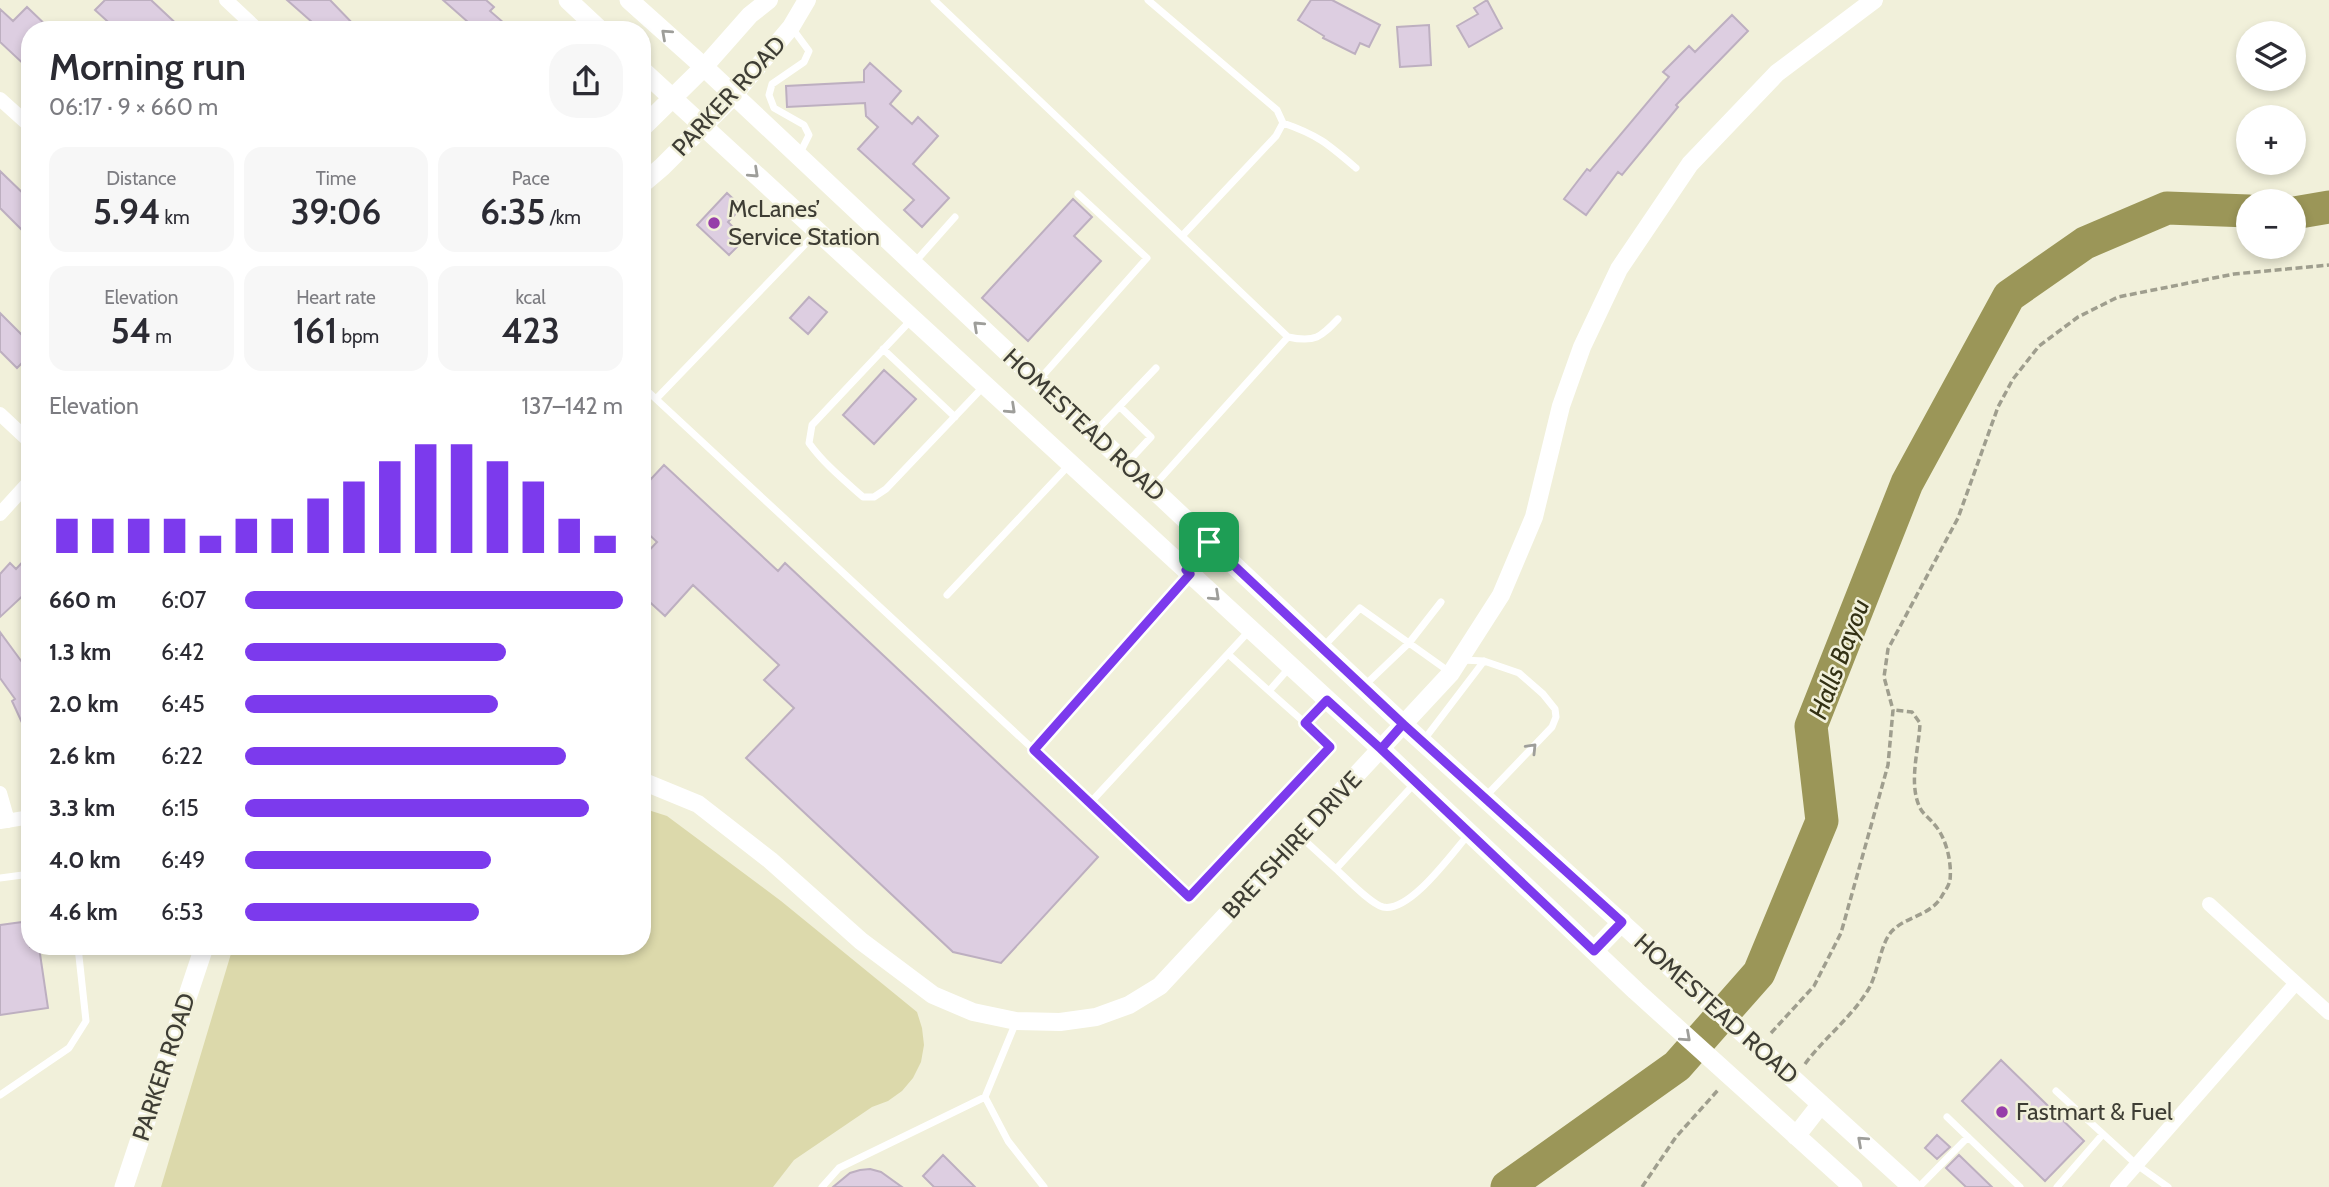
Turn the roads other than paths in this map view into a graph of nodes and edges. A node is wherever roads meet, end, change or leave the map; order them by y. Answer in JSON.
{"nodes":[{"id":1,"x":226,"y":0,"type":"edge"},
{"id":2,"x":568,"y":0,"type":"edge"},
{"id":3,"x":629,"y":0,"type":"edge"},
{"id":4,"x":769,"y":0,"type":"edge"},
{"id":5,"x":807,"y":0,"type":"edge"},
{"id":6,"x":934,"y":0,"type":"edge"},
{"id":7,"x":1148,"y":0,"type":"edge"},
{"id":8,"x":1874,"y":0,"type":"edge"},
{"id":9,"x":248,"y":21,"type":"edge"},
{"id":10,"x":590,"y":21,"type":"edge"},
{"id":11,"x":791,"y":27,"type":"junction"},
{"id":12,"x":704,"y":67,"type":"junction"},
{"id":13,"x":651,"y":78,"type":"edge"},
{"id":14,"x":733,"y":96,"type":"junction"},
{"id":15,"x":671,"y":97,"type":"junction"},
{"id":16,"x":0,"y":99,"type":"edge"},
{"id":17,"x":21,"y":118,"type":"edge"},
{"id":18,"x":651,"y":118,"type":"edge"},
{"id":19,"x":1283,"y":123,"type":"junction"},
{"id":20,"x":703,"y":127,"type":"junction"},
{"id":21,"x":797,"y":157,"type":"junction"},
{"id":22,"x":1356,"y":168,"type":"dead end"},
{"id":23,"x":651,"y":176,"type":"edge"},
{"id":24,"x":1078,"y":194,"type":"dead end"},
{"id":25,"x":955,"y":217,"type":"dead end"},
{"id":26,"x":818,"y":231,"type":"junction"},
{"id":27,"x":1182,"y":236,"type":"junction"},
{"id":28,"x":912,"y":265,"type":"junction"},
{"id":29,"x":912,"y":318,"type":"junction"},
{"id":30,"x":1338,"y":319,"type":"dead end"},
{"id":31,"x":1288,"y":337,"type":"junction"},
{"id":32,"x":883,"y":349,"type":"junction"},
{"id":33,"x":1156,"y":368,"type":"dead end"},
{"id":34,"x":1037,"y":381,"type":"junction"},
{"id":35,"x":985,"y":385,"type":"junction"},
{"id":36,"x":651,"y":394,"type":"edge"},
{"id":37,"x":656,"y":399,"type":"junction"},
{"id":38,"x":1120,"y":407,"type":"junction"},
{"id":39,"x":0,"y":414,"type":"edge"},
{"id":40,"x":955,"y":417,"type":"junction"},
{"id":41,"x":21,"y":434,"type":"edge"},
{"id":42,"x":1094,"y":434,"type":"junction"},
{"id":43,"x":1070,"y":463,"type":"junction"},
{"id":44,"x":1126,"y":464,"type":"junction"},
{"id":45,"x":1152,"y":488,"type":"junction"},
{"id":46,"x":21,"y":491,"type":"edge"},
{"id":47,"x":0,"y":514,"type":"edge"},
{"id":48,"x":1209,"y":542,"type":"junction"},
{"id":49,"x":1188,"y":572,"type":"junction"},
{"id":50,"x":947,"y":595,"type":"dead end"},
{"id":51,"x":1441,"y":601,"type":"dead end"},
{"id":52,"x":1250,"y":629,"type":"junction"},
{"id":53,"x":1409,"y":643,"type":"junction"},
{"id":54,"x":1322,"y":648,"type":"junction"},
{"id":55,"x":1228,"y":654,"type":"junction"},
{"id":56,"x":1484,"y":661,"type":"junction"},
{"id":57,"x":1455,"y":666,"type":"junction"},
{"id":58,"x":1291,"y":667,"type":"junction"},
{"id":59,"x":1363,"y":686,"type":"junction"},
{"id":60,"x":1269,"y":691,"type":"junction"},
{"id":61,"x":1327,"y":700,"type":"junction"},
{"id":62,"x":1305,"y":723,"type":"junction"},
{"id":63,"x":1403,"y":724,"type":"junction"},
{"id":64,"x":1423,"y":741,"type":"junction"},
{"id":65,"x":1381,"y":749,"type":"junction"},
{"id":66,"x":1034,"y":750,"type":"junction"},
{"id":67,"x":1416,"y":783,"type":"junction"},
{"id":68,"x":651,"y":785,"type":"edge"},
{"id":69,"x":0,"y":793,"type":"edge"},
{"id":70,"x":1485,"y":798,"type":"junction"},
{"id":71,"x":1090,"y":803,"type":"junction"},
{"id":72,"x":4,"y":822,"type":"edge"},
{"id":73,"x":1470,"y":834,"type":"junction"},
{"id":74,"x":1301,"y":836,"type":"junction"},
{"id":75,"x":1336,"y":869,"type":"junction"},
{"id":76,"x":21,"y":875,"type":"edge"},
{"id":77,"x":0,"y":878,"type":"edge"},
{"id":78,"x":2209,"y":904,"type":"dead end"},
{"id":79,"x":1622,"y":922,"type":"junction"},
{"id":80,"x":1594,"y":951,"type":"junction"},
{"id":81,"x":79,"y":955,"type":"edge"},
{"id":82,"x":201,"y":955,"type":"edge"},
{"id":83,"x":2296,"y":983,"type":"junction"},
{"id":84,"x":2329,"y":1013,"type":"edge"},
{"id":85,"x":1016,"y":1021,"type":"junction"},
{"id":86,"x":2056,"y":1091,"type":"dead end"},
{"id":87,"x":0,"y":1096,"type":"edge"},
{"id":88,"x":985,"y":1097,"type":"junction"},
{"id":89,"x":1821,"y":1104,"type":"junction"},
{"id":90,"x":1947,"y":1117,"type":"dead end"},
{"id":91,"x":2103,"y":1134,"type":"junction"},
{"id":92,"x":1796,"y":1136,"type":"junction"},
{"id":93,"x":1968,"y":1137,"type":"junction"},
{"id":94,"x":2137,"y":1165,"type":"junction"},
{"id":95,"x":124,"y":1187,"type":"edge"},
{"id":96,"x":822,"y":1187,"type":"edge"},
{"id":97,"x":1044,"y":1187,"type":"edge"},
{"id":98,"x":1853,"y":1187,"type":"edge"},
{"id":99,"x":1912,"y":1187,"type":"edge"},
{"id":100,"x":1919,"y":1187,"type":"edge"},
{"id":101,"x":2020,"y":1187,"type":"edge"},
{"id":102,"x":2057,"y":1187,"type":"edge"},
{"id":103,"x":2117,"y":1187,"type":"edge"},
{"id":104,"x":2168,"y":1187,"type":"edge"}],
"edges":[{"from":1,"to":9,"type":"street"},
{"from":2,"to":10,"type":"main road"},
{"from":12,"to":3,"type":"main road","name":"HOMESTEAD ROAD","one_way":true},
{"from":4,"to":12,"type":"street","name":"PARKER ROAD"},
{"from":5,"to":11,"type":"street","name":"PARKER ROAD"},
{"from":6,"to":27,"type":"lane"},
{"from":7,"to":19,"type":"lane"},
{"from":8,"to":57,"type":"street","name":"BRETSHIRE DRIVE"},
{"from":11,"to":14,"type":"street","name":"PARKER ROAD"},
{"from":11,"to":21,"type":"lane"},
{"from":12,"to":14,"type":"main road","name":"HOMESTEAD ROAD"},
{"from":12,"to":15,"type":"main road","name":"PARKER ROAD"},
{"from":13,"to":15,"type":"main road","name":"HOMESTEAD ROAD"},
{"from":14,"to":20,"type":"main road","name":"PARKER ROAD"},
{"from":14,"to":21,"type":"main road","name":"HOMESTEAD ROAD"},
{"from":15,"to":18,"type":"main road","name":"PARKER ROAD"},
{"from":15,"to":20,"type":"main road","name":"HOMESTEAD ROAD"},
{"from":16,"to":17,"type":"street"},
{"from":19,"to":22,"type":"lane"},
{"from":19,"to":27,"type":"lane"},
{"from":20,"to":23,"type":"main road","name":"PARKER ROAD"},
{"from":20,"to":26,"type":"main road","name":"HOMESTEAD ROAD","one_way":true},
{"from":21,"to":28,"type":"main road","name":"HOMESTEAD ROAD"},
{"from":24,"to":34,"type":"lane"},
{"from":25,"to":28,"type":"lane"},
{"from":26,"to":29,"type":"main road","name":"HOMESTEAD ROAD"},
{"from":26,"to":37,"type":"lane"},
{"from":27,"to":31,"type":"lane"},
{"from":34,"to":28,"type":"main road","name":"HOMESTEAD ROAD","one_way":true},
{"from":29,"to":32,"type":"lane"},
{"from":29,"to":35,"type":"main road","name":"HOMESTEAD ROAD"},
{"from":30,"to":31,"type":"lane"},
{"from":31,"to":45,"type":"lane"},
{"from":32,"to":40,"type":"lane"},
{"from":32,"to":40,"type":"lane"},
{"from":33,"to":38,"type":"lane"},
{"from":34,"to":42,"type":"main road","name":"HOMESTEAD ROAD"},
{"from":35,"to":40,"type":"lane"},
{"from":35,"to":43,"type":"main road","name":"HOMESTEAD ROAD","one_way":true},
{"from":36,"to":37,"type":"lane"},
{"from":37,"to":66,"type":"lane"},
{"from":38,"to":42,"type":"lane"},
{"from":38,"to":44,"type":"lane"},
{"from":39,"to":41,"type":"street"},
{"from":42,"to":44,"type":"main road","name":"HOMESTEAD ROAD"},
{"from":43,"to":49,"type":"main road","name":"HOMESTEAD ROAD"},
{"from":43,"to":50,"type":"lane"},
{"from":44,"to":45,"type":"main road","name":"HOMESTEAD ROAD"},
{"from":45,"to":48,"type":"main road","name":"HOMESTEAD ROAD"},
{"from":46,"to":47,"type":"street"},
{"from":48,"to":49,"type":"main road"},
{"from":48,"to":54,"type":"main road","name":"HOMESTEAD ROAD"},
{"from":49,"to":52,"type":"main road","name":"HOMESTEAD ROAD","one_way":true},
{"from":49,"to":66,"type":"lane"},
{"from":51,"to":53,"type":"lane"},
{"from":52,"to":55,"type":"lane"},
{"from":52,"to":58,"type":"main road","name":"HOMESTEAD ROAD"},
{"from":53,"to":54,"type":"lane"},
{"from":53,"to":57,"type":"lane"},
{"from":53,"to":59,"type":"lane"},
{"from":54,"to":59,"type":"main road","name":"HOMESTEAD ROAD"},
{"from":55,"to":60,"type":"lane"},
{"from":55,"to":71,"type":"lane"},
{"from":56,"to":57,"type":"lane"},
{"from":56,"to":64,"type":"lane"},
{"from":70,"to":56,"type":"lane","one_way":true},
{"from":57,"to":63,"type":"street","name":"BRETSHIRE DRIVE"},
{"from":58,"to":60,"type":"lane"},
{"from":58,"to":61,"type":"main road","name":"HOMESTEAD ROAD"},
{"from":59,"to":63,"type":"main road","name":"HOMESTEAD ROAD"},
{"from":60,"to":62,"type":"lane"},
{"from":61,"to":62,"type":"lane"},
{"from":61,"to":65,"type":"main road","name":"HOMESTEAD ROAD"},
{"from":62,"to":71,"type":"lane"},
{"from":63,"to":64,"type":"main road","name":"HOMESTEAD ROAD"},
{"from":63,"to":65,"type":"street","name":"BRETSHIRE DRIVE"},
{"from":64,"to":70,"type":"main road","name":"HOMESTEAD ROAD"},
{"from":65,"to":67,"type":"main road","name":"HOMESTEAD ROAD"},
{"from":65,"to":74,"type":"street","name":"BRETSHIRE DRIVE"},
{"from":66,"to":71,"type":"lane"},
{"from":67,"to":73,"type":"main road","name":"HOMESTEAD ROAD"},
{"from":67,"to":75,"type":"lane"},
{"from":68,"to":85,"type":"street","name":"BRETSHIRE DRIVE"},
{"from":69,"to":72,"type":"street"},
{"from":70,"to":79,"type":"main road","name":"HOMESTEAD ROAD"},
{"from":73,"to":75,"type":"lane"},
{"from":73,"to":80,"type":"main road","name":"HOMESTEAD ROAD"},
{"from":74,"to":75,"type":"lane"},
{"from":74,"to":85,"type":"street","name":"BRETSHIRE DRIVE"},
{"from":76,"to":77,"type":"lane"},
{"from":78,"to":83,"type":"street"},
{"from":79,"to":80,"type":"main road"},
{"from":79,"to":89,"type":"main road","name":"HOMESTEAD ROAD"},
{"from":80,"to":92,"type":"main road","name":"HOMESTEAD ROAD","one_way":true},
{"from":81,"to":87,"type":"lane"},
{"from":82,"to":95,"type":"main road","name":"PARKER ROAD"},
{"from":83,"to":84,"type":"street"},
{"from":83,"to":94,"type":"street"},
{"from":85,"to":88,"type":"lane"},
{"from":86,"to":91,"type":"lane"},
{"from":88,"to":96,"type":"lane"},
{"from":88,"to":97,"type":"lane"},
{"from":89,"to":92,"type":"main road"},
{"from":99,"to":89,"type":"main road","name":"HOMESTEAD ROAD","one_way":true},
{"from":90,"to":93,"type":"lane"},
{"from":91,"to":94,"type":"lane"},
{"from":91,"to":102,"type":"lane"},
{"from":92,"to":98,"type":"main road","name":"HOMESTEAD ROAD"},
{"from":93,"to":100,"type":"lane"},
{"from":93,"to":101,"type":"lane"},
{"from":94,"to":103,"type":"street"},
{"from":94,"to":104,"type":"lane"}]}
